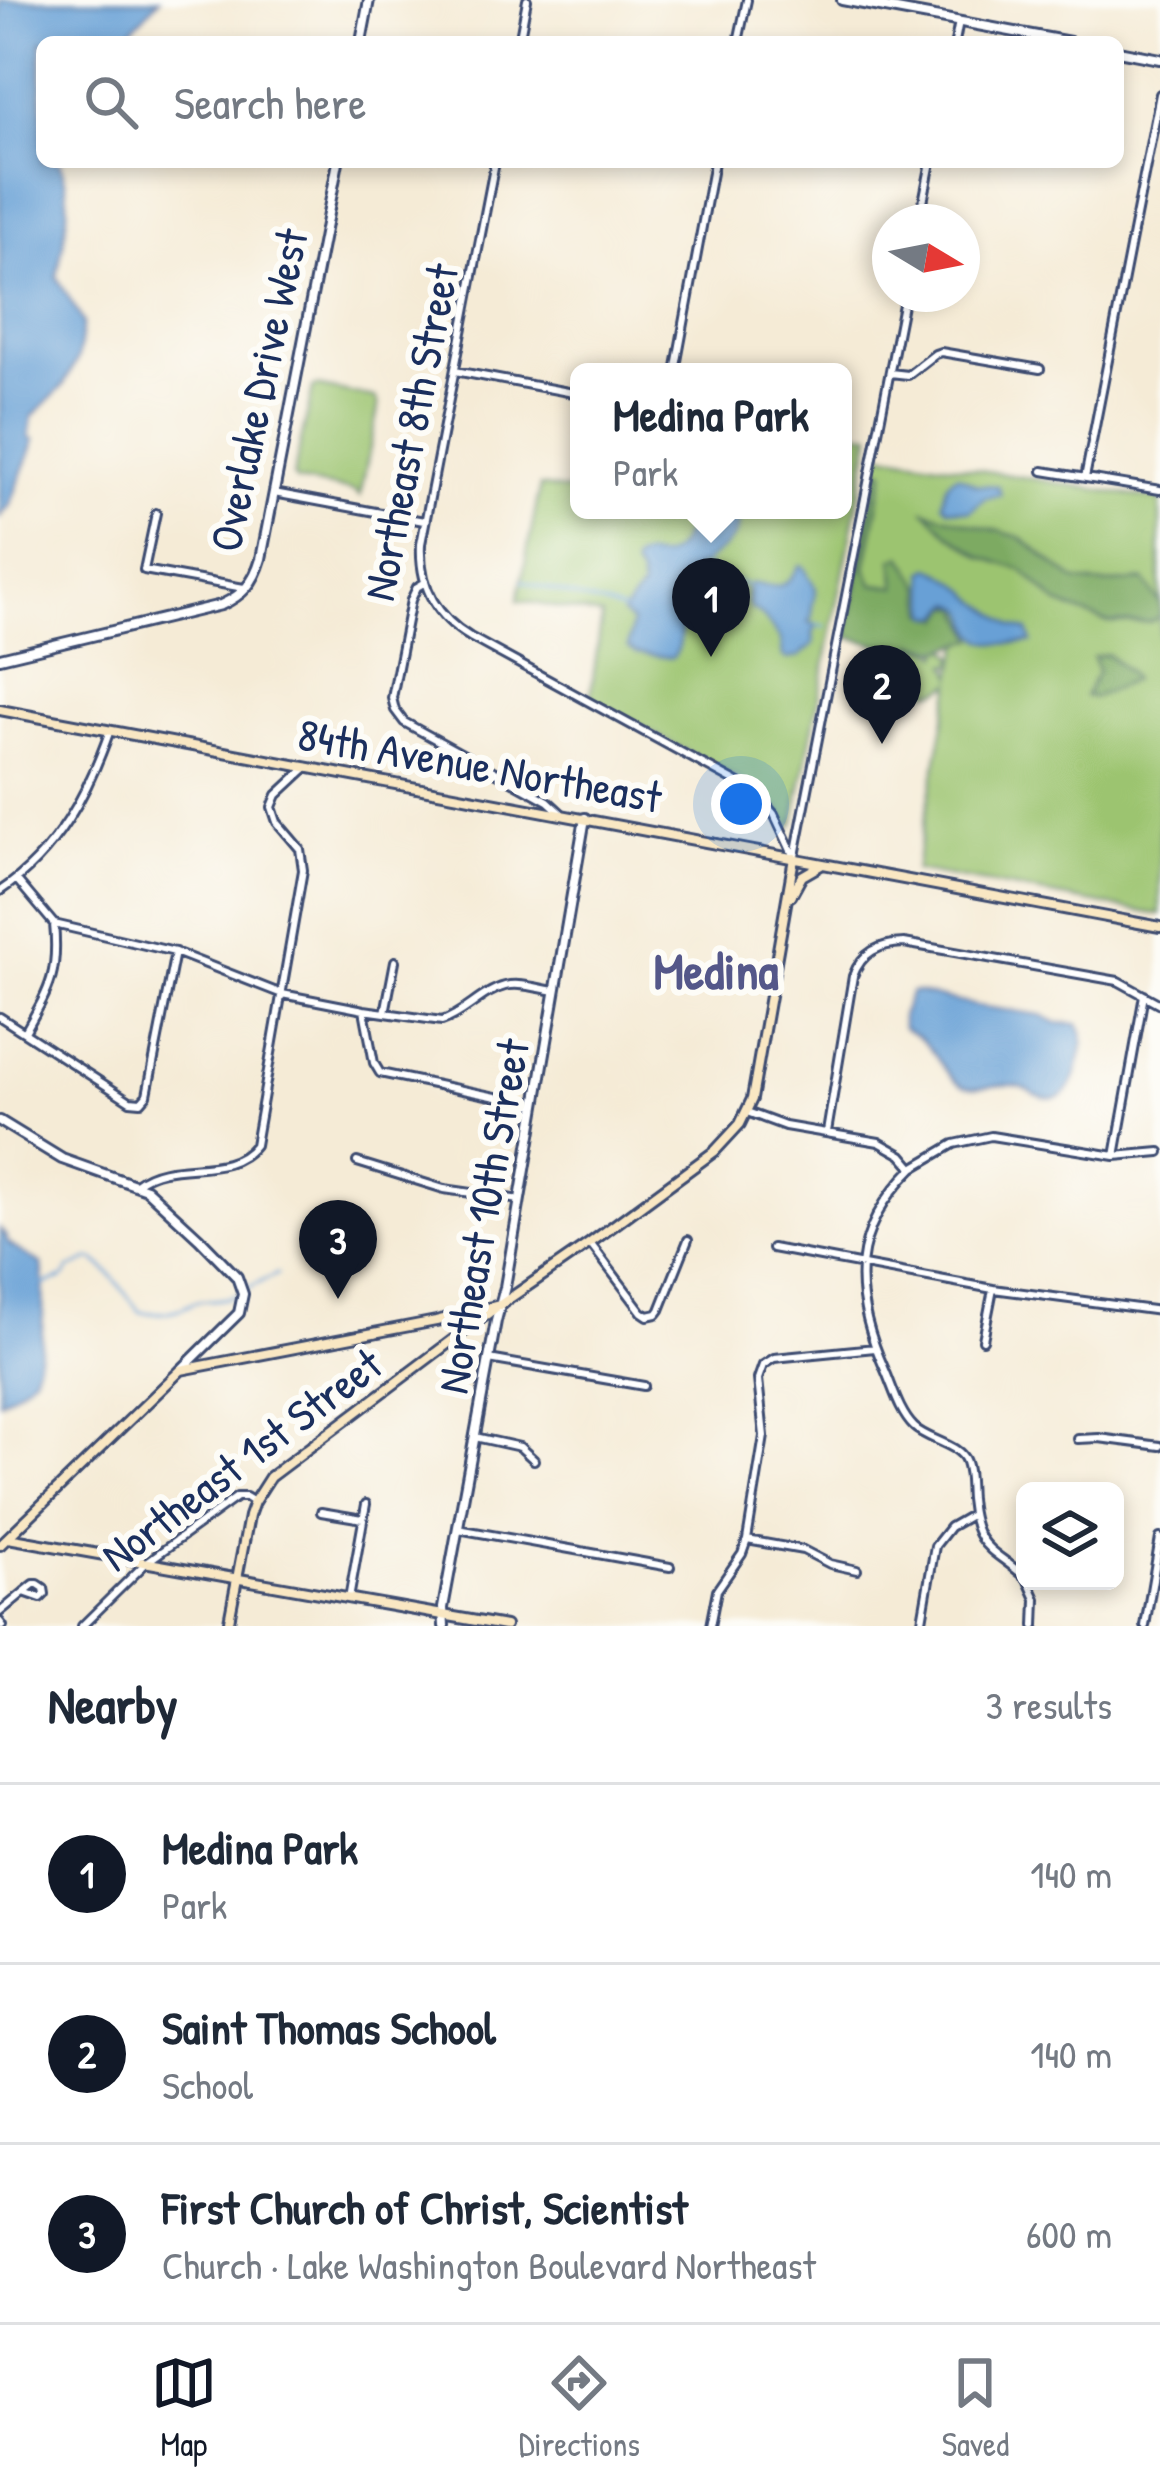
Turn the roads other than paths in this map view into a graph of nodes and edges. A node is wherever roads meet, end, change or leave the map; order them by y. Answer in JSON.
{"nodes":[{"id":1,"x":369,"y":0,"type":"edge"},
{"id":2,"x":527,"y":0,"type":"edge"},
{"id":3,"x":747,"y":0,"type":"edge"},
{"id":4,"x":842,"y":0,"type":"edge"},
{"id":5,"x":959,"y":21,"type":"junction"},
{"id":6,"x":362,"y":36,"type":"edge"},
{"id":7,"x":519,"y":36,"type":"edge"},
{"id":8,"x":739,"y":36,"type":"edge"},
{"id":9,"x":956,"y":36,"type":"edge"},
{"id":10,"x":1038,"y":36,"type":"edge"},
{"id":11,"x":1124,"y":52,"type":"edge"},
{"id":12,"x":1160,"y":59,"type":"edge"},
{"id":13,"x":1160,"y":94,"type":"edge"},
{"id":14,"x":337,"y":168,"type":"edge"},
{"id":15,"x":493,"y":168,"type":"edge"},
{"id":16,"x":713,"y":168,"type":"edge"},
{"id":17,"x":930,"y":168,"type":"edge"},
{"id":18,"x":923,"y":204,"type":"edge"},
{"id":19,"x":902,"y":312,"type":"edge"},
{"id":20,"x":677,"y":363,"type":"edge"},
{"id":21,"x":1040,"y":369,"type":"dead end"},
{"id":22,"x":454,"y":371,"type":"junction"},
{"id":23,"x":890,"y":374,"type":"junction"},
{"id":24,"x":570,"y":392,"type":"edge"},
{"id":25,"x":1043,"y":471,"type":"dead end"},
{"id":26,"x":1085,"y":478,"type":"junction"},
{"id":27,"x":1160,"y":490,"type":"edge"},
{"id":28,"x":274,"y":494,"type":"junction"},
{"id":29,"x":156,"y":513,"type":"dead end"},
{"id":30,"x":425,"y":521,"type":"junction"},
{"id":31,"x":424,"y":583,"type":"junction"},
{"id":32,"x":247,"y":589,"type":"junction"},
{"id":33,"x":0,"y":658,"type":"edge"},
{"id":34,"x":0,"y":710,"type":"edge"},
{"id":35,"x":110,"y":730,"type":"junction"},
{"id":36,"x":307,"y":767,"type":"junction"},
{"id":37,"x":561,"y":814,"type":"junction"},
{"id":38,"x":585,"y":818,"type":"junction"},
{"id":39,"x":802,"y":821,"type":"junction"},
{"id":40,"x":782,"y":827,"type":"junction"},
{"id":41,"x":794,"y":858,"type":"junction"},
{"id":42,"x":824,"y":863,"type":"junction"},
{"id":43,"x":17,"y":880,"type":"junction"},
{"id":44,"x":0,"y":891,"type":"edge"},
{"id":45,"x":787,"y":902,"type":"junction"},
{"id":46,"x":54,"y":924,"type":"junction"},
{"id":47,"x":1160,"y":927,"type":"edge"},
{"id":48,"x":175,"y":952,"type":"junction"},
{"id":49,"x":395,"y":961,"type":"dead end"},
{"id":50,"x":556,"y":992,"type":"junction"},
{"id":51,"x":282,"y":994,"type":"junction"},
{"id":52,"x":1144,"y":995,"type":"junction"},
{"id":53,"x":1160,"y":1004,"type":"edge"},
{"id":54,"x":364,"y":1010,"type":"junction"},
{"id":55,"x":385,"y":1012,"type":"junction"},
{"id":56,"x":0,"y":1017,"type":"edge"},
{"id":57,"x":25,"y":1032,"type":"junction"},
{"id":58,"x":536,"y":1106,"type":"junction"},
{"id":59,"x":747,"y":1112,"type":"junction"},
{"id":60,"x":0,"y":1121,"type":"edge"},
{"id":61,"x":827,"y":1132,"type":"junction"},
{"id":62,"x":1160,"y":1152,"type":"edge"},
{"id":63,"x":1115,"y":1156,"type":"junction"},
{"id":64,"x":358,"y":1162,"type":"dead end"},
{"id":65,"x":913,"y":1168,"type":"junction"},
{"id":66,"x":137,"y":1183,"type":"junction"},
{"id":67,"x":520,"y":1200,"type":"junction"},
{"id":68,"x":688,"y":1240,"type":"dead end"},
{"id":69,"x":590,"y":1243,"type":"junction"},
{"id":70,"x":772,"y":1248,"type":"dead end"},
{"id":71,"x":862,"y":1265,"type":"junction"},
{"id":72,"x":993,"y":1289,"type":"junction"},
{"id":73,"x":500,"y":1305,"type":"junction"},
{"id":74,"x":1160,"y":1311,"type":"edge"},
{"id":75,"x":436,"y":1321,"type":"junction"},
{"id":76,"x":983,"y":1340,"type":"dead end"},
{"id":77,"x":448,"y":1343,"type":"junction"},
{"id":78,"x":875,"y":1348,"type":"junction"},
{"id":79,"x":199,"y":1352,"type":"junction"},
{"id":80,"x":489,"y":1359,"type":"junction"},
{"id":81,"x":207,"y":1364,"type":"junction"},
{"id":82,"x":181,"y":1370,"type":"junction"},
{"id":83,"x":644,"y":1386,"type":"dead end"},
{"id":84,"x":475,"y":1437,"type":"junction"},
{"id":85,"x":1078,"y":1439,"type":"dead end"},
{"id":86,"x":1160,"y":1446,"type":"edge"},
{"id":87,"x":534,"y":1460,"type":"dead end"},
{"id":88,"x":254,"y":1502,"type":"junction"},
{"id":89,"x":366,"y":1504,"type":"dead end"},
{"id":90,"x":321,"y":1512,"type":"dead end"},
{"id":91,"x":971,"y":1515,"type":"junction"},
{"id":92,"x":364,"y":1519,"type":"junction"},
{"id":93,"x":458,"y":1529,"type":"junction"},
{"id":94,"x":1160,"y":1538,"type":"edge"},
{"id":95,"x":2,"y":1540,"type":"edge"},
{"id":96,"x":747,"y":1540,"type":"junction"},
{"id":97,"x":147,"y":1562,"type":"junction"},
{"id":98,"x":670,"y":1567,"type":"dead end"},
{"id":99,"x":857,"y":1570,"type":"dead end"},
{"id":100,"x":1016,"y":1571,"type":"edge"},
{"id":101,"x":237,"y":1579,"type":"junction"},
{"id":102,"x":1032,"y":1590,"type":"edge"},
{"id":103,"x":24,"y":1592,"type":"dead end"},
{"id":104,"x":349,"y":1598,"type":"junction"},
{"id":105,"x":1148,"y":1604,"type":"junction"},
{"id":106,"x":1160,"y":1605,"type":"edge"},
{"id":107,"x":0,"y":1612,"type":"edge"},
{"id":108,"x":444,"y":1621,"type":"edge"},
{"id":109,"x":82,"y":1626,"type":"edge"},
{"id":110,"x":228,"y":1626,"type":"edge"},
{"id":111,"x":505,"y":1626,"type":"edge"},
{"id":112,"x":710,"y":1626,"type":"edge"},
{"id":113,"x":921,"y":1626,"type":"edge"},
{"id":114,"x":1035,"y":1626,"type":"edge"},
{"id":115,"x":1144,"y":1626,"type":"edge"}],
"edges":[{"from":1,"to":6,"type":"street"},
{"from":2,"to":7,"type":"street"},
{"from":3,"to":8,"type":"street"},
{"from":4,"to":5,"type":"street"},
{"from":5,"to":9,"type":"street"},
{"from":5,"to":10,"type":"street"},
{"from":11,"to":12,"type":"street"},
{"from":13,"to":26,"type":"street"},
{"from":14,"to":28,"type":"street","name":"Overlake Drive West"},
{"from":15,"to":22,"type":"street","name":"Northeast 8th Street"},
{"from":16,"to":20,"type":"street"},
{"from":17,"to":18,"type":"street"},
{"from":19,"to":23,"type":"street"},
{"from":21,"to":23,"type":"street"},
{"from":22,"to":24,"type":"street"},
{"from":22,"to":30,"type":"street","name":"Northeast 8th Street"},
{"from":23,"to":39,"type":"street"},
{"from":25,"to":26,"type":"street"},
{"from":26,"to":27,"type":"street"},
{"from":28,"to":30,"type":"street"},
{"from":28,"to":32,"type":"street","name":"Overlake Drive West"},
{"from":29,"to":32,"type":"street"},
{"from":30,"to":31,"type":"street","name":"Northeast 8th Street"},
{"from":31,"to":37,"type":"street","name":"Northeast 8th Street"},
{"from":31,"to":40,"type":"street"},
{"from":32,"to":33,"type":"street","name":"Overlake Drive West"},
{"from":34,"to":35,"type":"main road","name":"84th Avenue Northeast"},
{"from":35,"to":36,"type":"main road","name":"84th Avenue Northeast"},
{"from":35,"to":43,"type":"street"},
{"from":36,"to":37,"type":"main road","name":"84th Avenue Northeast"},
{"from":36,"to":51,"type":"street"},
{"from":37,"to":38,"type":"main road","name":"84th Avenue Northeast"},
{"from":38,"to":41,"type":"main road","name":"84th Avenue Northeast"},
{"from":38,"to":50,"type":"street","name":"Northeast 10th Street"},
{"from":39,"to":40,"type":"street"},
{"from":39,"to":41,"type":"street"},
{"from":40,"to":41,"type":"street"},
{"from":41,"to":42,"type":"main road","name":"84th Avenue Northeast"},
{"from":41,"to":45,"type":"main road"},
{"from":42,"to":45,"type":"main road"},
{"from":42,"to":47,"type":"main road","name":"84th Avenue Northeast"},
{"from":43,"to":44,"type":"street"},
{"from":43,"to":46,"type":"street"},
{"from":45,"to":59,"type":"main road"},
{"from":46,"to":48,"type":"street"},
{"from":46,"to":57,"type":"street"},
{"from":48,"to":51,"type":"street"},
{"from":48,"to":57,"type":"street"},
{"from":49,"to":55,"type":"street"},
{"from":50,"to":55,"type":"street"},
{"from":50,"to":58,"type":"street","name":"Northeast 10th Street"},
{"from":51,"to":54,"type":"street"},
{"from":51,"to":66,"type":"street"},
{"from":52,"to":53,"type":"street"},
{"from":52,"to":61,"type":"street"},
{"from":52,"to":63,"type":"street"},
{"from":54,"to":55,"type":"street"},
{"from":54,"to":58,"type":"street"},
{"from":56,"to":57,"type":"street"},
{"from":58,"to":67,"type":"street","name":"Northeast 10th Street"},
{"from":59,"to":61,"type":"street"},
{"from":59,"to":69,"type":"main road","name":"Northeast 1st Street"},
{"from":60,"to":66,"type":"street"},
{"from":61,"to":65,"type":"street"},
{"from":62,"to":63,"type":"street"},
{"from":63,"to":65,"type":"street"},
{"from":64,"to":67,"type":"street"},
{"from":65,"to":71,"type":"street"},
{"from":66,"to":79,"type":"street"},
{"from":67,"to":73,"type":"street","name":"Northeast 10th Street"},
{"from":68,"to":69,"type":"street"},
{"from":69,"to":73,"type":"main road","name":"Northeast 1st Street"},
{"from":70,"to":71,"type":"street"},
{"from":71,"to":72,"type":"street"},
{"from":71,"to":78,"type":"street"},
{"from":72,"to":74,"type":"street"},
{"from":72,"to":76,"type":"street"},
{"from":73,"to":75,"type":"main road"},
{"from":73,"to":77,"type":"main road","name":"Northeast 1st Street"},
{"from":73,"to":80,"type":"street","name":"Northeast 10th Street"},
{"from":75,"to":77,"type":"main road"},
{"from":75,"to":81,"type":"main road"},
{"from":77,"to":88,"type":"main road","name":"Northeast 1st Street"},
{"from":78,"to":91,"type":"street"},
{"from":78,"to":96,"type":"street"},
{"from":79,"to":81,"type":"street"},
{"from":79,"to":82,"type":"street"},
{"from":80,"to":83,"type":"street"},
{"from":80,"to":84,"type":"street","name":"Northeast 10th Street"},
{"from":81,"to":82,"type":"main road"},
{"from":82,"to":95,"type":"main road"},
{"from":84,"to":87,"type":"street"},
{"from":84,"to":93,"type":"street","name":"Northeast 10th Street"},
{"from":85,"to":86,"type":"street"},
{"from":88,"to":97,"type":"street","name":"Northeast 1st Street"},
{"from":88,"to":101,"type":"main road"},
{"from":89,"to":92,"type":"street"},
{"from":90,"to":92,"type":"street"},
{"from":91,"to":100,"type":"street"},
{"from":91,"to":113,"type":"street"},
{"from":92,"to":104,"type":"street"},
{"from":93,"to":98,"type":"street"},
{"from":93,"to":108,"type":"street","name":"Northeast 10th Street"},
{"from":94,"to":105,"type":"street"},
{"from":95,"to":97,"type":"main road"},
{"from":96,"to":99,"type":"street"},
{"from":96,"to":112,"type":"street"},
{"from":97,"to":101,"type":"main road"},
{"from":97,"to":109,"type":"street","name":"Northeast 1st Street"},
{"from":101,"to":104,"type":"main road"},
{"from":101,"to":110,"type":"main road"},
{"from":102,"to":114,"type":"street"},
{"from":103,"to":107,"type":"street"},
{"from":104,"to":108,"type":"main road"},
{"from":105,"to":106,"type":"street"},
{"from":105,"to":115,"type":"street"},
{"from":108,"to":111,"type":"main road"}]}
